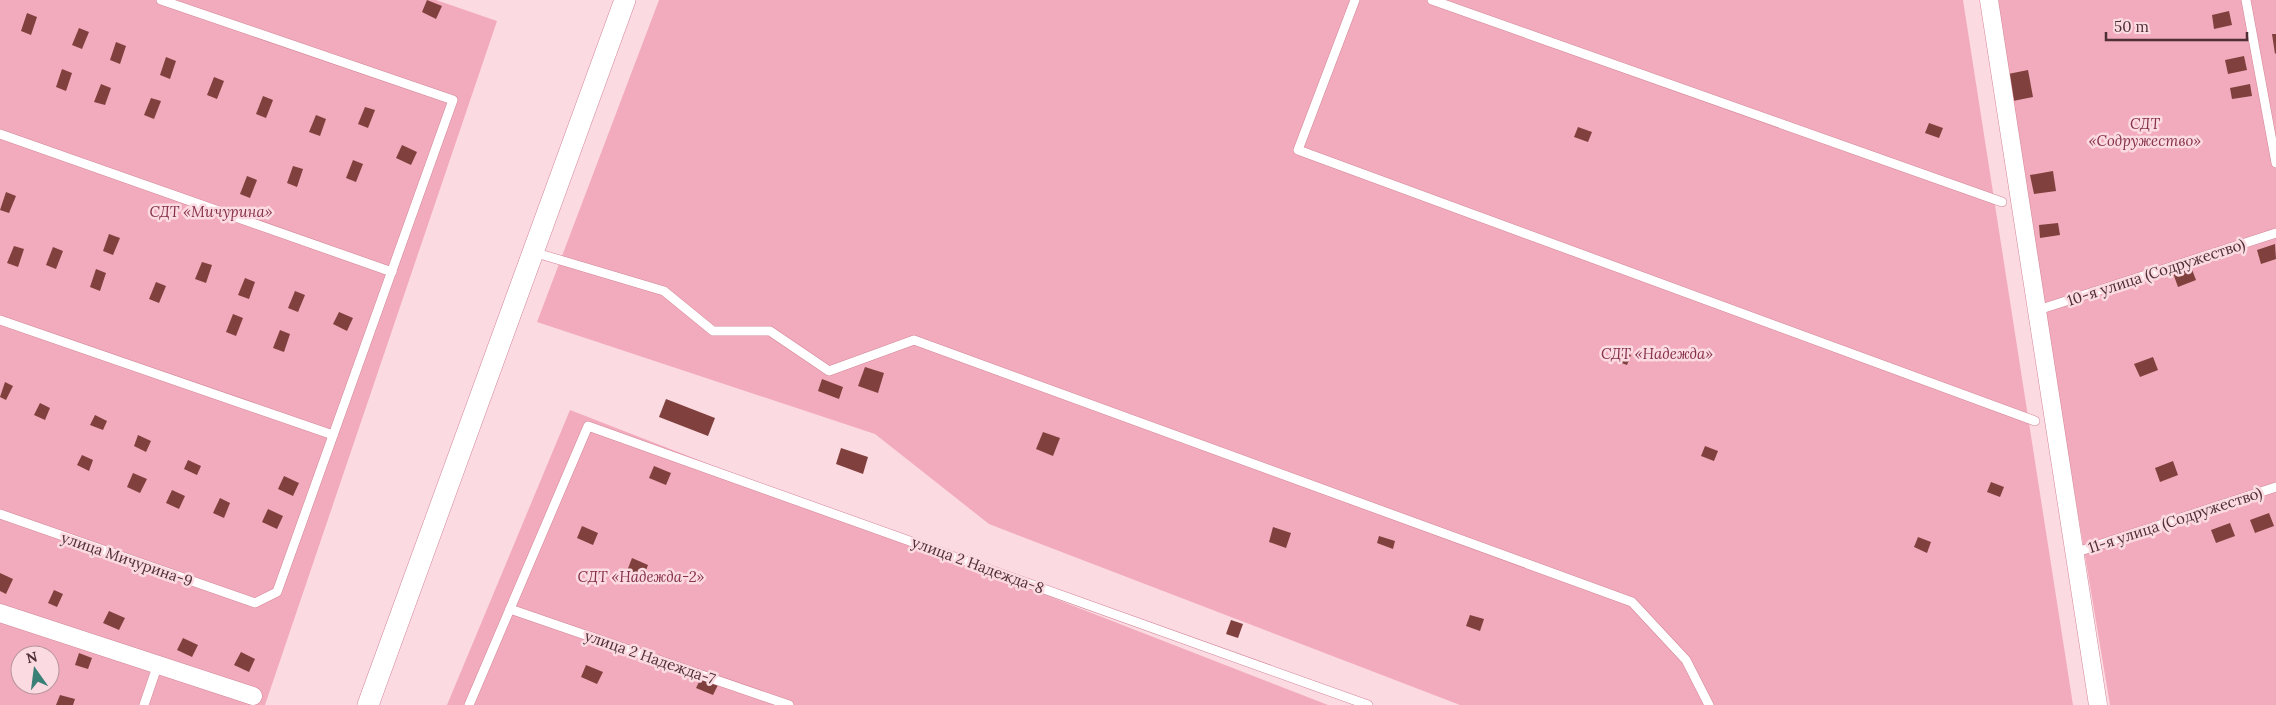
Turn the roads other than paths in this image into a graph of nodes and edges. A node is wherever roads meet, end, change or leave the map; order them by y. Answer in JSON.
{"nodes":[{"id":1,"x":161,"y":0,"type":"edge"},
{"id":2,"x":625,"y":0,"type":"edge"},
{"id":3,"x":1355,"y":0,"type":"edge"},
{"id":4,"x":1432,"y":0,"type":"edge"},
{"id":5,"x":1989,"y":0,"type":"edge"},
{"id":6,"x":2246,"y":0,"type":"edge"},
{"id":7,"x":0,"y":134,"type":"edge"},
{"id":8,"x":2276,"y":163,"type":"edge"},
{"id":9,"x":2002,"y":202,"type":"dead end"},
{"id":10,"x":2276,"y":232,"type":"edge"},
{"id":11,"x":533,"y":252,"type":"junction"},
{"id":12,"x":392,"y":272,"type":"junction"},
{"id":13,"x":2035,"y":311,"type":"junction"},
{"id":14,"x":0,"y":320,"type":"edge"},
{"id":15,"x":2035,"y":421,"type":"dead end"},
{"id":16,"x":333,"y":435,"type":"junction"},
{"id":17,"x":2276,"y":487,"type":"edge"},
{"id":18,"x":0,"y":514,"type":"edge"},
{"id":19,"x":2074,"y":553,"type":"junction"},
{"id":20,"x":510,"y":609,"type":"junction"},
{"id":21,"x":0,"y":612,"type":"edge"},
{"id":22,"x":158,"y":664,"type":"junction"},
{"id":23,"x":253,"y":696,"type":"dead end"},
{"id":24,"x":144,"y":705,"type":"edge"},
{"id":25,"x":368,"y":705,"type":"edge"},
{"id":26,"x":470,"y":705,"type":"edge"},
{"id":27,"x":789,"y":705,"type":"edge"},
{"id":28,"x":1368,"y":705,"type":"edge"},
{"id":29,"x":1709,"y":705,"type":"edge"},
{"id":30,"x":2098,"y":705,"type":"edge"}],
"edges":[{"from":1,"to":12,"type":"lane"},
{"from":2,"to":11,"type":"street"},
{"from":3,"to":15,"type":"lane"},
{"from":4,"to":9,"type":"lane"},
{"from":5,"to":13,"type":"street"},
{"from":6,"to":8,"type":"lane"},
{"from":7,"to":12,"type":"lane"},
{"from":10,"to":13,"type":"lane","name":"10-я улица (Содружество)"},
{"from":11,"to":25,"type":"street"},
{"from":11,"to":29,"type":"lane"},
{"from":12,"to":16,"type":"lane"},
{"from":13,"to":19,"type":"street"},
{"from":14,"to":16,"type":"lane"},
{"from":16,"to":18,"type":"lane","name":"улица Мичурина-9"},
{"from":17,"to":19,"type":"lane","name":"11-я улица (Содружество)"},
{"from":19,"to":30,"type":"street"},
{"from":20,"to":26,"type":"lane"},
{"from":20,"to":27,"type":"lane","name":"улица 2 Надежда-7"},
{"from":20,"to":28,"type":"lane","name":"улица 2 Надежда-8"},
{"from":21,"to":22,"type":"street"},
{"from":22,"to":23,"type":"street"},
{"from":22,"to":24,"type":"lane"}]}
